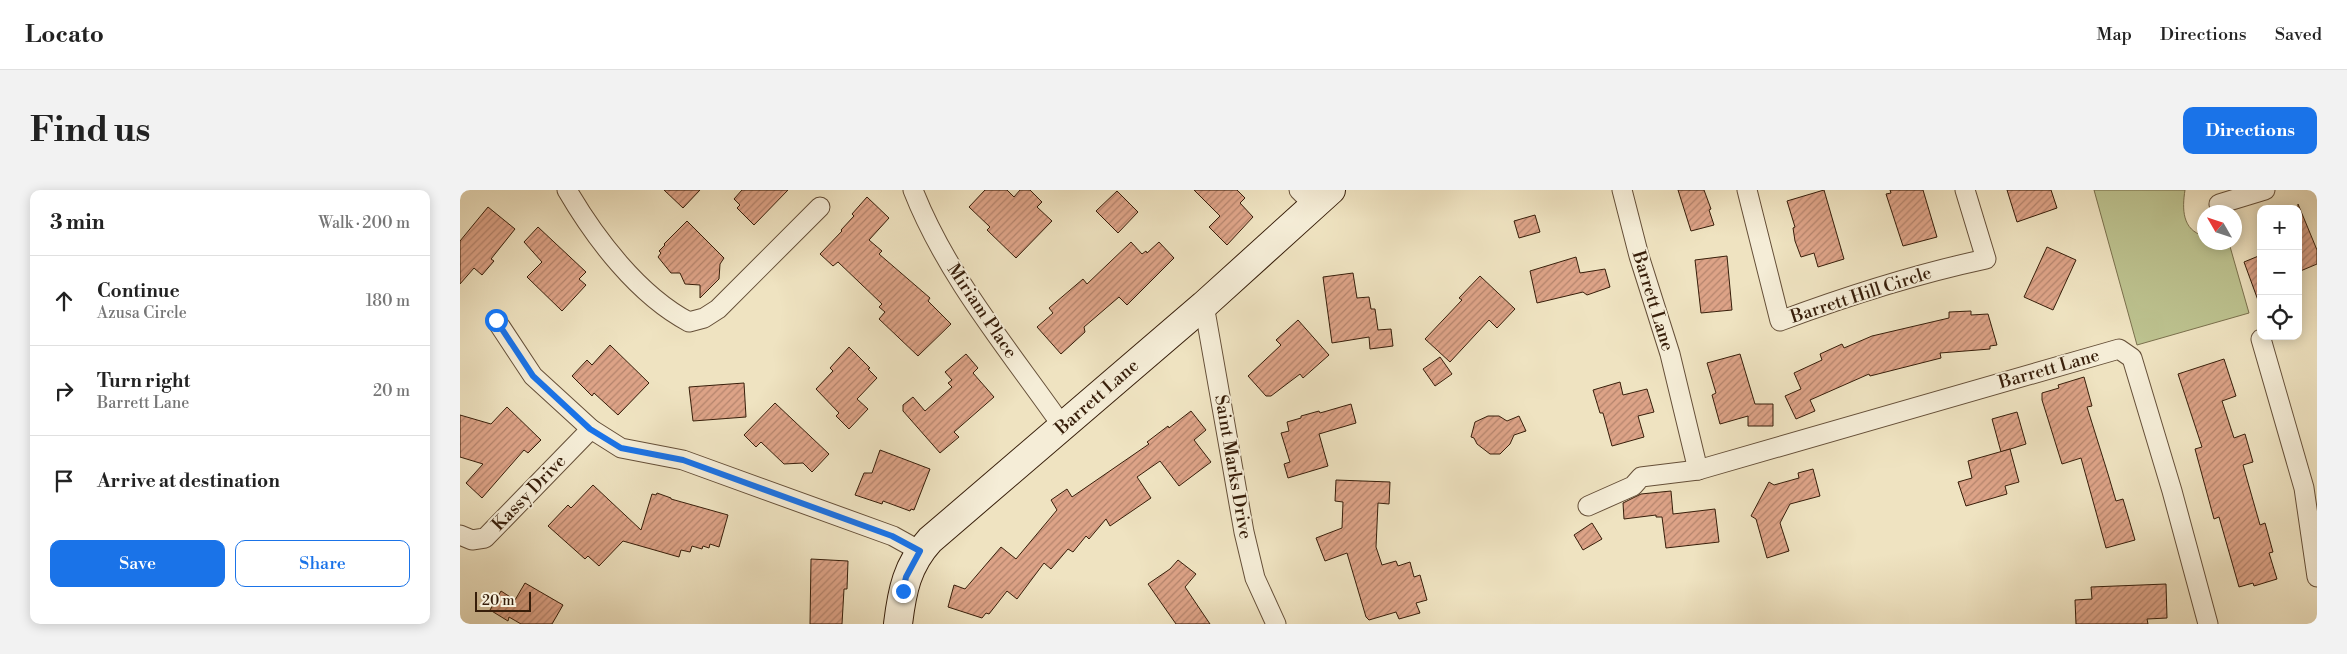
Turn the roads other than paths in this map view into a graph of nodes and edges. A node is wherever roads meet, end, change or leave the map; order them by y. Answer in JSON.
{"nodes":[{"id":1,"x":567,"y":190,"type":"edge"},
{"id":2,"x":912,"y":190,"type":"edge"},
{"id":3,"x":1622,"y":190,"type":"edge"},
{"id":4,"x":1747,"y":190,"type":"edge"},
{"id":5,"x":1965,"y":190,"type":"edge"},
{"id":6,"x":2266,"y":190,"type":"edge"},
{"id":7,"x":1315,"y":195,"type":"edge"},
{"id":8,"x":2219,"y":204,"type":"dead end"},
{"id":9,"x":820,"y":208,"type":"dead end"},
{"id":10,"x":1204,"y":305,"type":"junction"},
{"id":11,"x":496,"y":320,"type":"dead end"},
{"id":12,"x":2261,"y":340,"type":"dead end"},
{"id":13,"x":1063,"y":427,"type":"junction"},
{"id":14,"x":590,"y":429,"type":"junction"},
{"id":15,"x":1698,"y":470,"type":"junction"},
{"id":16,"x":1588,"y":506,"type":"dead end"},
{"id":17,"x":460,"y":535,"type":"edge"},
{"id":18,"x":920,"y":551,"type":"junction"},
{"id":19,"x":2317,"y":578,"type":"edge"},
{"id":20,"x":898,"y":624,"type":"edge"},
{"id":21,"x":1276,"y":624,"type":"edge"},
{"id":22,"x":2208,"y":624,"type":"edge"}],
"edges":[{"from":1,"to":9,"type":"street"},
{"from":2,"to":13,"type":"street","name":"Miriam Place"},
{"from":3,"to":15,"type":"street","name":"Barrett Lane"},
{"from":4,"to":5,"type":"street","name":"Barrett Hill Circle"},
{"from":6,"to":8,"type":"street"},
{"from":7,"to":10,"type":"street","name":"Barrett Lane"},
{"from":10,"to":13,"type":"street","name":"Barrett Lane"},
{"from":10,"to":21,"type":"street","name":"Saint Marks Drive"},
{"from":11,"to":14,"type":"street"},
{"from":12,"to":19,"type":"street"},
{"from":13,"to":18,"type":"street","name":"Barrett Lane"},
{"from":14,"to":17,"type":"street","name":"Kassy Drive"},
{"from":14,"to":18,"type":"street"},
{"from":15,"to":16,"type":"street","name":"Barrett Lane"},
{"from":15,"to":22,"type":"street","name":"Barrett Lane"},
{"from":18,"to":20,"type":"street","name":"Barrett Lane"}]}
